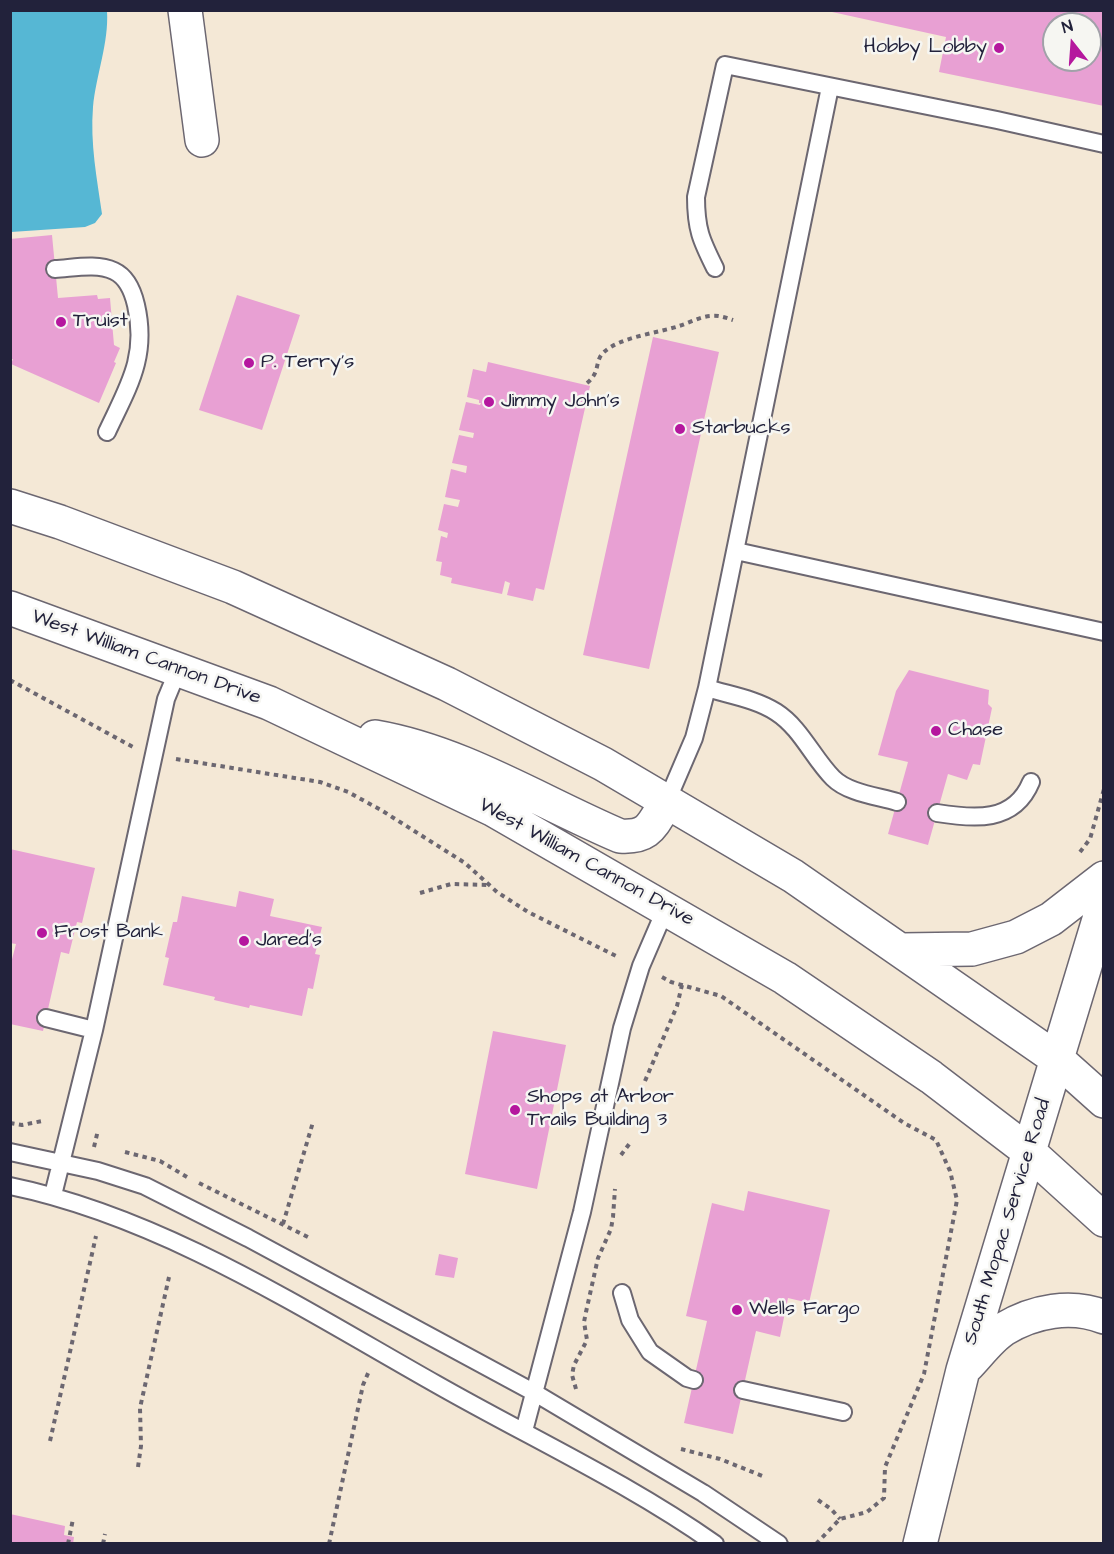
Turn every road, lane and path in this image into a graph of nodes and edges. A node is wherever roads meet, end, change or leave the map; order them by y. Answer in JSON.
{"nodes":[{"id":1,"x":185,"y":10,"type":"edge"},
{"id":2,"x":830,"y":87,"type":"junction"},
{"id":3,"x":202,"y":140,"type":"dead end"},
{"id":4,"x":1104,"y":144,"type":"edge"},
{"id":5,"x":715,"y":268,"type":"dead end"},
{"id":6,"x":55,"y":269,"type":"dead end"},
{"id":7,"x":733,"y":320,"type":"dead end"},
{"id":8,"x":587,"y":383,"type":"dead end"},
{"id":9,"x":106,"y":432,"type":"dead end"},
{"id":10,"x":10,"y":506,"type":"edge"},
{"id":11,"x":736,"y":551,"type":"junction"},
{"id":12,"x":10,"y":608,"type":"edge"},
{"id":13,"x":1104,"y":633,"type":"edge"},
{"id":14,"x":178,"y":670,"type":"junction"},
{"id":15,"x":10,"y":680,"type":"edge"},
{"id":16,"x":707,"y":688,"type":"junction"},
{"id":17,"x":320,"y":728,"type":"junction"},
{"id":18,"x":133,"y":748,"type":"dead end"},
{"id":19,"x":175,"y":759,"type":"dead end"},
{"id":20,"x":1031,"y":782,"type":"dead end"},
{"id":21,"x":1104,"y":789,"type":"edge"},
{"id":22,"x":668,"y":801,"type":"junction"},
{"id":23,"x":897,"y":802,"type":"dead end"},
{"id":24,"x":937,"y":813,"type":"dead end"},
{"id":25,"x":1076,"y":858,"type":"dead end"},
{"id":26,"x":1104,"y":878,"type":"edge"},
{"id":27,"x":490,"y":885,"type":"junction"},
{"id":28,"x":420,"y":893,"type":"dead end"},
{"id":29,"x":1104,"y":903,"type":"edge"},
{"id":30,"x":666,"y":908,"type":"junction"},
{"id":31,"x":902,"y":950,"type":"junction"},
{"id":32,"x":616,"y":956,"type":"dead end"},
{"id":33,"x":662,"y":977,"type":"dead end"},
{"id":34,"x":682,"y":985,"type":"junction"},
{"id":35,"x":46,"y":1018,"type":"dead end"},
{"id":36,"x":94,"y":1030,"type":"junction"},
{"id":37,"x":1057,"y":1059,"type":"junction"},
{"id":38,"x":645,"y":1081,"type":"dead end"},
{"id":39,"x":1104,"y":1101,"type":"edge"},
{"id":40,"x":42,"y":1121,"type":"dead end"},
{"id":41,"x":313,"y":1122,"type":"dead end"},
{"id":42,"x":10,"y":1123,"type":"edge"},
{"id":43,"x":1028,"y":1151,"type":"junction"},
{"id":44,"x":10,"y":1152,"type":"edge"},
{"id":45,"x":60,"y":1163,"type":"junction"},
{"id":46,"x":10,"y":1186,"type":"edge"},
{"id":47,"x":53,"y":1195,"type":"junction"},
{"id":48,"x":1104,"y":1220,"type":"edge"},
{"id":49,"x":283,"y":1224,"type":"dead end"},
{"id":50,"x":96,"y":1235,"type":"dead end"},
{"id":51,"x":169,"y":1277,"type":"dead end"},
{"id":52,"x":622,"y":1293,"type":"dead end"},
{"id":53,"x":1104,"y":1317,"type":"edge"},
{"id":54,"x":372,"y":1365,"type":"dead end"},
{"id":55,"x":963,"y":1370,"type":"junction"},
{"id":56,"x":693,"y":1380,"type":"dead end"},
{"id":57,"x":743,"y":1390,"type":"dead end"},
{"id":58,"x":535,"y":1392,"type":"junction"},
{"id":59,"x":843,"y":1412,"type":"dead end"},
{"id":60,"x":524,"y":1431,"type":"junction"},
{"id":61,"x":50,"y":1441,"type":"dead end"},
{"id":62,"x":138,"y":1467,"type":"dead end"},
{"id":63,"x":818,"y":1500,"type":"dead end"},
{"id":64,"x":73,"y":1519,"type":"dead end"},
{"id":65,"x":840,"y":1519,"type":"junction"},
{"id":66,"x":105,"y":1534,"type":"dead end"},
{"id":67,"x":68,"y":1544,"type":"edge"},
{"id":68,"x":103,"y":1544,"type":"edge"},
{"id":69,"x":329,"y":1544,"type":"edge"},
{"id":70,"x":714,"y":1544,"type":"edge"},
{"id":71,"x":779,"y":1544,"type":"edge"},
{"id":72,"x":816,"y":1544,"type":"edge"},
{"id":73,"x":920,"y":1544,"type":"edge"}],
"edges":[{"from":1,"to":3,"type":"main road"},
{"from":2,"to":4,"type":"lane"},
{"from":2,"to":5,"type":"lane"},
{"from":2,"to":11,"type":"lane"},
{"from":6,"to":9,"type":"lane"},
{"from":7,"to":8,"type":"path"},
{"from":10,"to":22,"type":"main road"},
{"from":11,"to":13,"type":"lane"},
{"from":11,"to":16,"type":"lane"},
{"from":12,"to":14,"type":"main road","name":"West William Cannon Drive"},
{"from":14,"to":17,"type":"main road","name":"West William Cannon Drive"},
{"from":14,"to":36,"type":"lane"},
{"from":15,"to":18,"type":"path"},
{"from":16,"to":22,"type":"lane"},
{"from":16,"to":23,"type":"lane"},
{"from":17,"to":22,"type":"main road"},
{"from":17,"to":30,"type":"main road","name":"West William Cannon Drive"},
{"from":19,"to":27,"type":"path"},
{"from":20,"to":24,"type":"lane"},
{"from":21,"to":25,"type":"path"},
{"from":22,"to":31,"type":"main road"},
{"from":26,"to":31,"type":"main road"},
{"from":27,"to":28,"type":"path"},
{"from":27,"to":32,"type":"path"},
{"from":29,"to":37,"type":"main road","name":"South Mopac Service Road"},
{"from":30,"to":43,"type":"main road","name":"West William Cannon Drive"},
{"from":30,"to":58,"type":"lane"},
{"from":31,"to":37,"type":"main road"},
{"from":33,"to":34,"type":"path"},
{"from":34,"to":38,"type":"path"},
{"from":34,"to":65,"type":"path"},
{"from":35,"to":36,"type":"lane"},
{"from":36,"to":45,"type":"lane"},
{"from":37,"to":39,"type":"main road"},
{"from":37,"to":43,"type":"main road","name":"South Mopac Service Road"},
{"from":40,"to":42,"type":"path"},
{"from":41,"to":49,"type":"path"},
{"from":43,"to":48,"type":"main road","name":"West William Cannon Drive"},
{"from":43,"to":55,"type":"main road","name":"South Mopac Service Road"},
{"from":44,"to":45,"type":"lane"},
{"from":45,"to":47,"type":"lane"},
{"from":45,"to":58,"type":"lane"},
{"from":46,"to":47,"type":"lane"},
{"from":47,"to":60,"type":"lane"},
{"from":50,"to":61,"type":"path"},
{"from":51,"to":62,"type":"path"},
{"from":52,"to":56,"type":"lane"},
{"from":53,"to":55,"type":"main road"},
{"from":54,"to":69,"type":"path"},
{"from":55,"to":73,"type":"main road","name":"South Mopac Service Road"},
{"from":57,"to":59,"type":"lane"},
{"from":58,"to":60,"type":"lane"},
{"from":58,"to":71,"type":"lane"},
{"from":60,"to":70,"type":"lane"},
{"from":63,"to":65,"type":"path"},
{"from":64,"to":67,"type":"path"},
{"from":65,"to":72,"type":"path"},
{"from":66,"to":68,"type":"path"}]}
